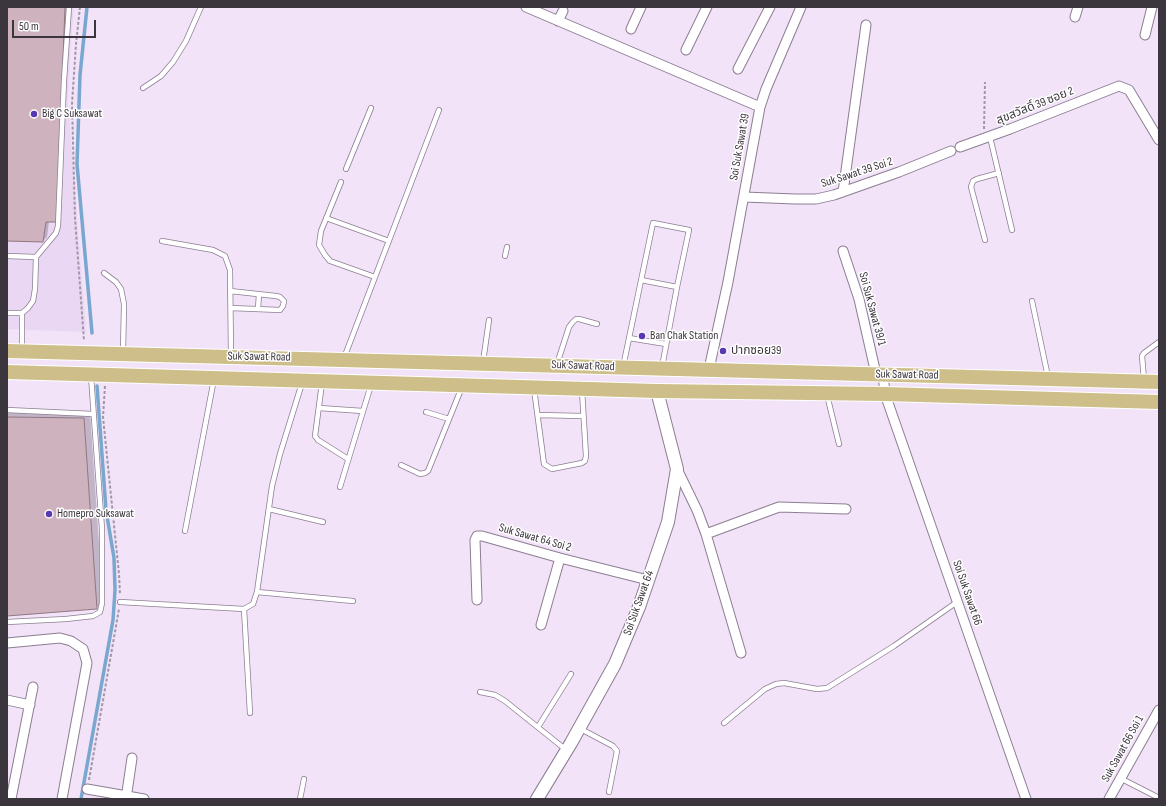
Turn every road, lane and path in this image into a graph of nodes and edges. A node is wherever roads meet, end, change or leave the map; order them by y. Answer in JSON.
{"nodes":[{"id":1,"x":69,"y":7,"type":"edge"},
{"id":2,"x":80,"y":7,"type":"edge"},
{"id":3,"x":201,"y":7,"type":"edge"},
{"id":4,"x":526,"y":7,"type":"edge"},
{"id":5,"x":642,"y":7,"type":"edge"},
{"id":6,"x":707,"y":7,"type":"edge"},
{"id":7,"x":770,"y":7,"type":"edge"},
{"id":8,"x":800,"y":7,"type":"edge"},
{"id":9,"x":1078,"y":7,"type":"edge"},
{"id":10,"x":1152,"y":7,"type":"edge"},
{"id":11,"x":545,"y":11,"type":"edge"},
{"id":12,"x":563,"y":11,"type":"dead end"},
{"id":13,"x":1075,"y":17,"type":"dead end"},
{"id":14,"x":558,"y":21,"type":"junction"},
{"id":15,"x":866,"y":24,"type":"dead end"},
{"id":16,"x":631,"y":29,"type":"dead end"},
{"id":17,"x":1145,"y":35,"type":"dead end"},
{"id":18,"x":686,"y":50,"type":"dead end"},
{"id":19,"x":738,"y":69,"type":"dead end"},
{"id":20,"x":985,"y":82,"type":"dead end"},
{"id":21,"x":144,"y":88,"type":"dead end"},
{"id":22,"x":760,"y":107,"type":"junction"},
{"id":23,"x":371,"y":108,"type":"dead end"},
{"id":24,"x":439,"y":110,"type":"dead end"},
{"id":25,"x":987,"y":138,"type":"junction"},
{"id":26,"x":1159,"y":140,"type":"edge"},
{"id":27,"x":960,"y":147,"type":"dead end"},
{"id":28,"x":951,"y":151,"type":"dead end"},
{"id":29,"x":346,"y":169,"type":"dead end"},
{"id":30,"x":999,"y":174,"type":"junction"},
{"id":31,"x":341,"y":182,"type":"dead end"},
{"id":32,"x":843,"y":192,"type":"junction"},
{"id":33,"x":744,"y":197,"type":"junction"},
{"id":34,"x":326,"y":218,"type":"junction"},
{"id":35,"x":1012,"y":230,"type":"dead end"},
{"id":36,"x":985,"y":240,"type":"dead end"},
{"id":37,"x":162,"y":241,"type":"dead end"},
{"id":38,"x":389,"y":241,"type":"junction"},
{"id":39,"x":507,"y":247,"type":"dead end"},
{"id":40,"x":843,"y":251,"type":"dead end"},
{"id":41,"x":7,"y":256,"type":"edge"},
{"id":42,"x":505,"y":256,"type":"dead end"},
{"id":43,"x":36,"y":257,"type":"junction"},
{"id":44,"x":104,"y":273,"type":"dead end"},
{"id":45,"x":375,"y":277,"type":"junction"},
{"id":46,"x":642,"y":280,"type":"junction"},
{"id":47,"x":677,"y":287,"type":"junction"},
{"id":48,"x":230,"y":291,"type":"junction"},
{"id":49,"x":259,"y":294,"type":"junction"},
{"id":50,"x":1032,"y":301,"type":"dead end"},
{"id":51,"x":231,"y":308,"type":"junction"},
{"id":52,"x":258,"y":310,"type":"junction"},
{"id":53,"x":7,"y":313,"type":"edge"},
{"id":54,"x":22,"y":313,"type":"junction"},
{"id":55,"x":489,"y":320,"type":"dead end"},
{"id":56,"x":597,"y":324,"type":"dead end"},
{"id":57,"x":629,"y":338,"type":"junction"},
{"id":58,"x":1159,"y":342,"type":"edge"},
{"id":59,"x":666,"y":344,"type":"junction"},
{"id":60,"x":7,"y":351,"type":"edge"},
{"id":61,"x":22,"y":351,"type":"junction"},
{"id":62,"x":85,"y":353,"type":"junction"},
{"id":63,"x":123,"y":354,"type":"junction"},
{"id":64,"x":231,"y":357,"type":"junction"},
{"id":65,"x":344,"y":360,"type":"junction"},
{"id":66,"x":483,"y":363,"type":"junction"},
{"id":67,"x":557,"y":365,"type":"junction"},
{"id":68,"x":623,"y":367,"type":"junction"},
{"id":69,"x":662,"y":368,"type":"junction"},
{"id":70,"x":709,"y":369,"type":"junction"},
{"id":71,"x":7,"y":372,"type":"edge"},
{"id":72,"x":91,"y":374,"type":"junction"},
{"id":73,"x":879,"y":374,"type":"junction"},
{"id":74,"x":214,"y":378,"type":"junction"},
{"id":75,"x":1048,"y":378,"type":"junction"},
{"id":76,"x":303,"y":380,"type":"junction"},
{"id":77,"x":322,"y":381,"type":"junction"},
{"id":78,"x":1155,"y":381,"type":"edge"},
{"id":79,"x":372,"y":382,"type":"junction"},
{"id":80,"x":462,"y":385,"type":"junction"},
{"id":81,"x":534,"y":387,"type":"junction"},
{"id":82,"x":582,"y":388,"type":"junction"},
{"id":83,"x":657,"y":391,"type":"junction"},
{"id":84,"x":827,"y":393,"type":"junction"},
{"id":85,"x":885,"y":394,"type":"junction"},
{"id":86,"x":1159,"y":402,"type":"edge"},
{"id":87,"x":318,"y":408,"type":"junction"},
{"id":88,"x":7,"y":410,"type":"edge"},
{"id":89,"x":363,"y":411,"type":"junction"},
{"id":90,"x":426,"y":412,"type":"dead end"},
{"id":91,"x":93,"y":414,"type":"junction"},
{"id":92,"x":538,"y":415,"type":"junction"},
{"id":93,"x":583,"y":416,"type":"junction"},
{"id":94,"x":449,"y":419,"type":"junction"},
{"id":95,"x":839,"y":444,"type":"dead end"},
{"id":96,"x":348,"y":459,"type":"junction"},
{"id":97,"x":401,"y":465,"type":"dead end"},
{"id":98,"x":677,"y":469,"type":"junction"},
{"id":99,"x":340,"y":487,"type":"dead end"},
{"id":100,"x":269,"y":509,"type":"junction"},
{"id":101,"x":846,"y":509,"type":"dead end"},
{"id":102,"x":322,"y":522,"type":"dead end"},
{"id":103,"x":185,"y":531,"type":"dead end"},
{"id":104,"x":706,"y":534,"type":"junction"},
{"id":105,"x":560,"y":558,"type":"junction"},
{"id":106,"x":648,"y":580,"type":"junction"},
{"id":107,"x":257,"y":592,"type":"junction"},
{"id":108,"x":477,"y":600,"type":"dead end"},
{"id":109,"x":353,"y":601,"type":"dead end"},
{"id":110,"x":120,"y":602,"type":"dead end"},
{"id":111,"x":957,"y":602,"type":"junction"},
{"id":112,"x":244,"y":609,"type":"junction"},
{"id":113,"x":7,"y":622,"type":"edge"},
{"id":114,"x":541,"y":625,"type":"dead end"},
{"id":115,"x":7,"y":643,"type":"edge"},
{"id":116,"x":741,"y":653,"type":"dead end"},
{"id":117,"x":571,"y":674,"type":"dead end"},
{"id":118,"x":34,"y":687,"type":"dead end"},
{"id":119,"x":480,"y":692,"type":"dead end"},
{"id":120,"x":7,"y":700,"type":"edge"},
{"id":121,"x":30,"y":705,"type":"junction"},
{"id":122,"x":1159,"y":710,"type":"edge"},
{"id":123,"x":250,"y":713,"type":"dead end"},
{"id":124,"x":724,"y":723,"type":"dead end"},
{"id":125,"x":538,"y":727,"type":"junction"},
{"id":126,"x":579,"y":728,"type":"junction"},
{"id":127,"x":567,"y":750,"type":"junction"},
{"id":128,"x":132,"y":758,"type":"dead end"},
{"id":129,"x":304,"y":778,"type":"dead end"},
{"id":130,"x":1120,"y":778,"type":"junction"},
{"id":131,"x":87,"y":789,"type":"dead end"},
{"id":132,"x":609,"y":792,"type":"dead end"},
{"id":133,"x":126,"y":797,"type":"edge"},
{"id":134,"x":1159,"y":798,"type":"edge"},
{"id":135,"x":11,"y":799,"type":"edge"},
{"id":136,"x":62,"y":799,"type":"edge"},
{"id":137,"x":144,"y":799,"type":"edge"},
{"id":138,"x":300,"y":799,"type":"edge"},
{"id":139,"x":537,"y":799,"type":"edge"},
{"id":140,"x":1026,"y":799,"type":"edge"},
{"id":141,"x":1109,"y":799,"type":"edge"}],
"edges":[{"from":1,"to":43,"type":"lane"},
{"from":2,"to":62,"type":"path"},
{"from":3,"to":21,"type":"lane"},
{"from":4,"to":11,"type":"street","name":"Soi Suk Sawat 39"},
{"from":5,"to":16,"type":"street"},
{"from":6,"to":18,"type":"street"},
{"from":7,"to":19,"type":"street"},
{"from":8,"to":22,"type":"street"},
{"from":9,"to":13,"type":"street"},
{"from":10,"to":17,"type":"street"},
{"from":11,"to":14,"type":"street","name":"Soi Suk Sawat 39"},
{"from":12,"to":14,"type":"street"},
{"from":14,"to":22,"type":"street","name":"Soi Suk Sawat 39"},
{"from":15,"to":32,"type":"street"},
{"from":20,"to":25,"type":"path"},
{"from":22,"to":33,"type":"street","name":"Soi Suk Sawat 39"},
{"from":23,"to":29,"type":"lane"},
{"from":24,"to":38,"type":"lane"},
{"from":25,"to":26,"type":"street","name":"สุขสวัสดิ์ 39 ซอย 2"},
{"from":25,"to":27,"type":"street","name":"สุขสวัสดิ์ 39 ซอย 2"},
{"from":25,"to":30,"type":"lane"},
{"from":28,"to":32,"type":"street","name":"Suk Sawat 39 Soi 2"},
{"from":30,"to":35,"type":"lane"},
{"from":30,"to":36,"type":"lane"},
{"from":31,"to":34,"type":"lane"},
{"from":32,"to":33,"type":"street","name":"Suk Sawat 39 Soi 2"},
{"from":33,"to":70,"type":"street","name":"Soi Suk Sawat 39"},
{"from":34,"to":38,"type":"lane"},
{"from":34,"to":45,"type":"lane"},
{"from":37,"to":48,"type":"lane"},
{"from":38,"to":45,"type":"lane"},
{"from":39,"to":42,"type":"lane"},
{"from":40,"to":73,"type":"street","name":"Soi Suk Sawat 39/1"},
{"from":41,"to":43,"type":"lane"},
{"from":43,"to":54,"type":"lane"},
{"from":44,"to":63,"type":"lane"},
{"from":45,"to":65,"type":"lane"},
{"from":46,"to":47,"type":"lane"},
{"from":46,"to":47,"type":"lane"},
{"from":46,"to":57,"type":"lane"},
{"from":47,"to":59,"type":"lane"},
{"from":48,"to":49,"type":"lane"},
{"from":48,"to":51,"type":"lane"},
{"from":49,"to":52,"type":"lane"},
{"from":49,"to":52,"type":"lane"},
{"from":50,"to":75,"type":"lane"},
{"from":51,"to":52,"type":"lane"},
{"from":51,"to":64,"type":"lane"},
{"from":53,"to":54,"type":"lane"},
{"from":54,"to":61,"type":"lane"},
{"from":55,"to":66,"type":"lane"},
{"from":56,"to":67,"type":"lane"},
{"from":57,"to":59,"type":"lane"},
{"from":57,"to":68,"type":"lane"},
{"from":58,"to":78,"type":"lane"},
{"from":59,"to":69,"type":"lane"},
{"from":60,"to":61,"type":"main road","name":"Suk Sawat Road"},
{"from":61,"to":62,"type":"main road","name":"Suk Sawat Road"},
{"from":62,"to":63,"type":"main road","name":"Suk Sawat Road"},
{"from":63,"to":64,"type":"main road","name":"Suk Sawat Road"},
{"from":64,"to":65,"type":"main road","name":"Suk Sawat Road"},
{"from":65,"to":66,"type":"main road","name":"Suk Sawat Road"},
{"from":66,"to":67,"type":"main road","name":"Suk Sawat Road"},
{"from":67,"to":68,"type":"main road","name":"Suk Sawat Road"},
{"from":68,"to":69,"type":"main road","name":"Suk Sawat Road"},
{"from":69,"to":70,"type":"main road","name":"Suk Sawat Road"},
{"from":70,"to":73,"type":"main road","name":"Suk Sawat Road"},
{"from":71,"to":72,"type":"main road","name":"Suk Sawat Road"},
{"from":72,"to":74,"type":"main road","name":"Suk Sawat Road"},
{"from":72,"to":91,"type":"lane"},
{"from":73,"to":75,"type":"main road","name":"Suk Sawat Road"},
{"from":73,"to":85,"type":"street","name":"Soi Suk Sawat 39/1"},
{"from":74,"to":76,"type":"main road","name":"Suk Sawat Road"},
{"from":74,"to":103,"type":"lane"},
{"from":75,"to":78,"type":"main road","name":"Suk Sawat Road"},
{"from":76,"to":77,"type":"main road","name":"Suk Sawat Road"},
{"from":76,"to":100,"type":"lane"},
{"from":77,"to":79,"type":"main road","name":"Suk Sawat Road"},
{"from":77,"to":87,"type":"lane"},
{"from":79,"to":80,"type":"main road","name":"Suk Sawat Road"},
{"from":79,"to":89,"type":"lane"},
{"from":80,"to":81,"type":"main road","name":"Suk Sawat Road"},
{"from":80,"to":94,"type":"lane"},
{"from":81,"to":82,"type":"main road","name":"Suk Sawat Road"},
{"from":81,"to":92,"type":"lane"},
{"from":82,"to":83,"type":"main road","name":"Suk Sawat Road"},
{"from":82,"to":93,"type":"lane"},
{"from":83,"to":84,"type":"main road","name":"Suk Sawat Road"},
{"from":83,"to":98,"type":"street","name":"Soi Suk Sawat 64"},
{"from":84,"to":85,"type":"main road","name":"Suk Sawat Road"},
{"from":84,"to":95,"type":"lane"},
{"from":85,"to":86,"type":"main road","name":"Suk Sawat Road"},
{"from":85,"to":111,"type":"street","name":"Soi Suk Sawat 66"},
{"from":87,"to":89,"type":"lane"},
{"from":87,"to":96,"type":"lane"},
{"from":88,"to":91,"type":"lane"},
{"from":89,"to":96,"type":"lane"},
{"from":90,"to":94,"type":"lane"},
{"from":91,"to":113,"type":"lane"},
{"from":92,"to":93,"type":"lane"},
{"from":92,"to":93,"type":"lane"},
{"from":94,"to":97,"type":"lane"},
{"from":96,"to":99,"type":"lane"},
{"from":98,"to":104,"type":"street"},
{"from":98,"to":106,"type":"street","name":"Soi Suk Sawat 64"},
{"from":100,"to":102,"type":"lane"},
{"from":100,"to":107,"type":"lane"},
{"from":101,"to":104,"type":"street"},
{"from":104,"to":116,"type":"street"},
{"from":105,"to":106,"type":"street","name":"Suk Sawat 64 Soi 2"},
{"from":105,"to":108,"type":"street","name":"Suk Sawat 64 Soi 2"},
{"from":105,"to":114,"type":"street"},
{"from":106,"to":126,"type":"street","name":"Soi Suk Sawat 64"},
{"from":107,"to":109,"type":"lane"},
{"from":107,"to":112,"type":"lane"},
{"from":110,"to":112,"type":"lane"},
{"from":111,"to":124,"type":"lane"},
{"from":111,"to":140,"type":"street","name":"Soi Suk Sawat 66"},
{"from":112,"to":123,"type":"lane"},
{"from":115,"to":136,"type":"street"},
{"from":117,"to":125,"type":"lane"},
{"from":118,"to":121,"type":"street"},
{"from":119,"to":125,"type":"lane"},
{"from":120,"to":121,"type":"street"},
{"from":121,"to":135,"type":"street"},
{"from":122,"to":130,"type":"street","name":"Suk Sawat 66 Soi 1"},
{"from":125,"to":127,"type":"lane"},
{"from":126,"to":127,"type":"street","name":"Soi Suk Sawat 64"},
{"from":126,"to":132,"type":"lane"},
{"from":127,"to":139,"type":"street","name":"Soi Suk Sawat 64"},
{"from":128,"to":133,"type":"street"},
{"from":129,"to":138,"type":"lane"},
{"from":130,"to":134,"type":"lane"},
{"from":130,"to":141,"type":"street","name":"Suk Sawat 66 Soi 1"},
{"from":131,"to":133,"type":"street"},
{"from":133,"to":137,"type":"street"}]}
